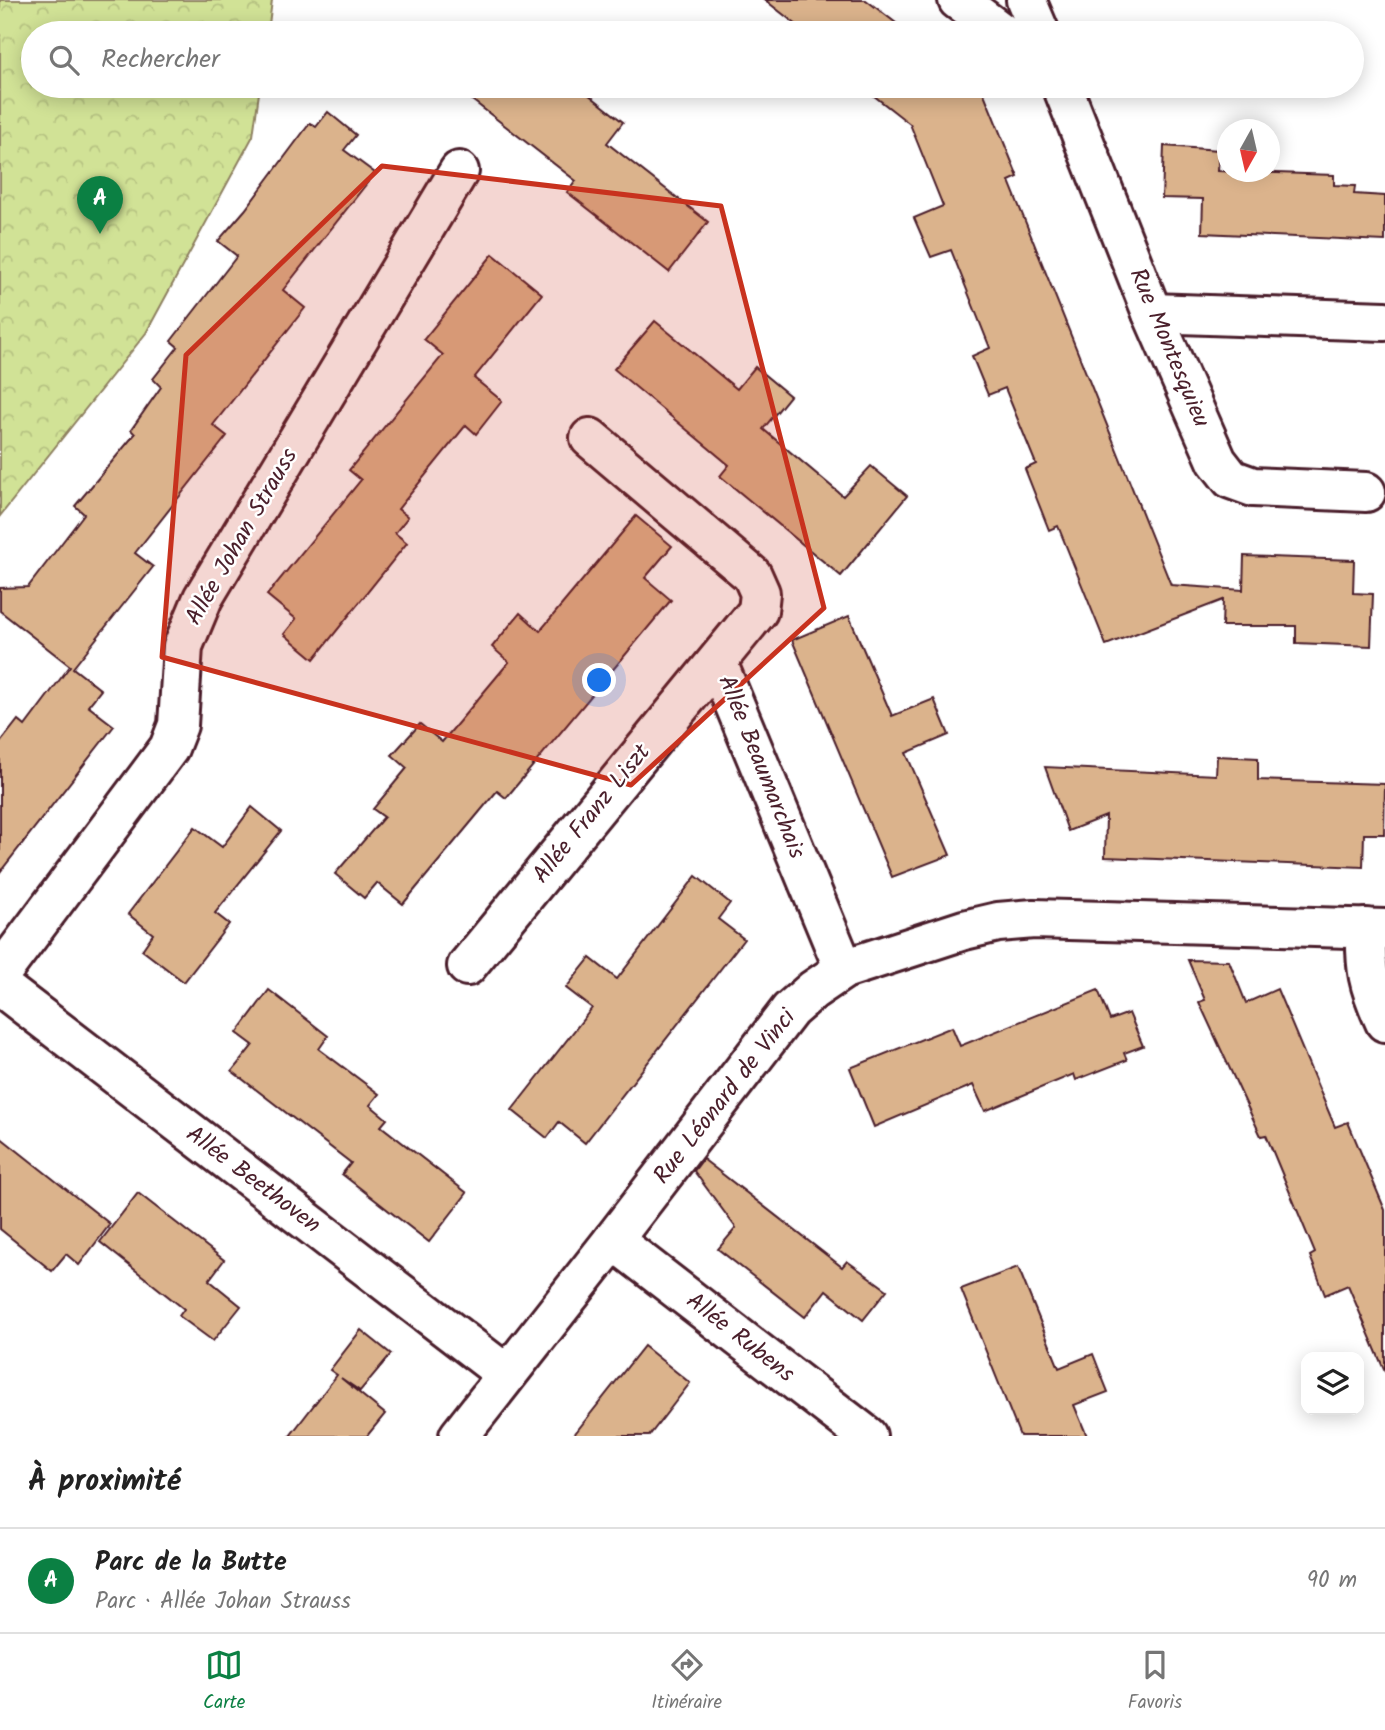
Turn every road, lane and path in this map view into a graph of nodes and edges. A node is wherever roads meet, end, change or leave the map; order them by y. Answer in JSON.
{"nodes":[{"id":1,"x":958,"y":0,"type":"edge"},
{"id":2,"x":1026,"y":0,"type":"edge"},
{"id":3,"x":986,"y":21,"type":"edge"},
{"id":4,"x":1035,"y":21,"type":"edge"},
{"id":5,"x":1067,"y":98,"type":"edge"},
{"id":6,"x":459,"y":171,"type":"dead end"},
{"id":7,"x":1152,"y":313,"type":"junction"},
{"id":8,"x":1385,"y":321,"type":"edge"},
{"id":9,"x":590,"y":438,"type":"dead end"},
{"id":10,"x":1366,"y":492,"type":"dead end"},
{"id":11,"x":717,"y":662,"type":"junction"},
{"id":12,"x":1376,"y":929,"type":"edge"},
{"id":13,"x":467,"y":966,"type":"dead end"},
{"id":14,"x":844,"y":969,"type":"junction"},
{"id":15,"x":0,"y":974,"type":"edge"},
{"id":16,"x":0,"y":986,"type":"edge"},
{"id":17,"x":1385,"y":1022,"type":"edge"},
{"id":18,"x":613,"y":1240,"type":"junction"},
{"id":19,"x":506,"y":1374,"type":"junction"},
{"id":20,"x":459,"y":1436,"type":"edge"},
{"id":21,"x":867,"y":1436,"type":"edge"}],
"edges":[{"from":1,"to":3,"type":"street"},
{"from":2,"to":4,"type":"street"},
{"from":5,"to":7,"type":"street","name":"Rue Montesquieu"},
{"from":6,"to":15,"type":"street","name":"Allée Johan Strauss"},
{"from":7,"to":8,"type":"street"},
{"from":7,"to":10,"type":"street","name":"Rue Montesquieu"},
{"from":9,"to":11,"type":"street","name":"Allée Beaumarchais"},
{"from":11,"to":13,"type":"street","name":"Allée Franz Liszt"},
{"from":11,"to":14,"type":"street","name":"Allée Beaumarchais"},
{"from":12,"to":14,"type":"street","name":"Rue Léonard de Vinci"},
{"from":12,"to":17,"type":"street"},
{"from":14,"to":18,"type":"street","name":"Rue Léonard de Vinci"},
{"from":16,"to":19,"type":"street","name":"Allée Beethoven"},
{"from":18,"to":19,"type":"street","name":"Rue Léonard de Vinci"},
{"from":18,"to":21,"type":"street","name":"Allée Rubens"},
{"from":19,"to":20,"type":"street","name":"Rue Léonard de Vinci"}]}
